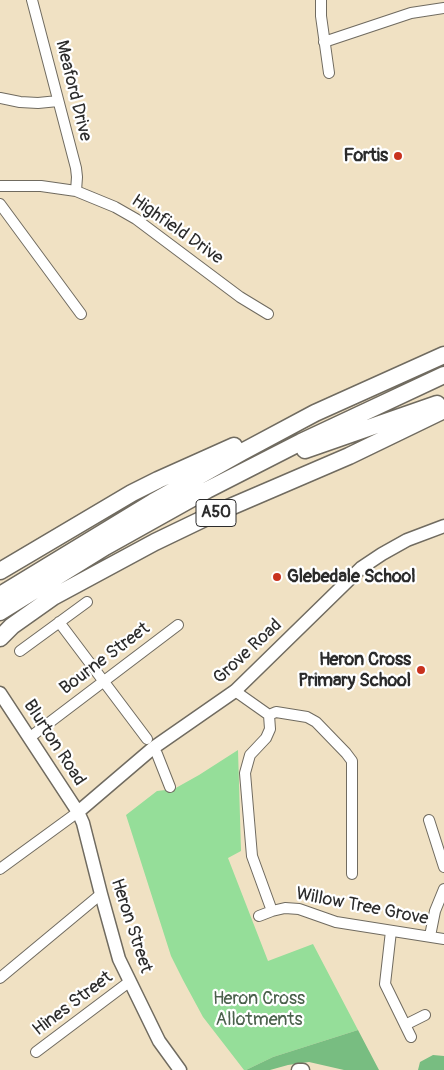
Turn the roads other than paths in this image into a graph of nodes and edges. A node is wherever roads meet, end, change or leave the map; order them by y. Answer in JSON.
{"nodes":[{"id":1,"x":32,"y":0,"type":"edge"},
{"id":2,"x":321,"y":0,"type":"edge"},
{"id":3,"x":444,"y":8,"type":"edge"},
{"id":4,"x":324,"y":42,"type":"junction"},
{"id":5,"x":329,"y":73,"type":"dead end"},
{"id":6,"x":0,"y":98,"type":"edge"},
{"id":7,"x":58,"y":101,"type":"junction"},
{"id":8,"x":0,"y":186,"type":"edge"},
{"id":9,"x":76,"y":191,"type":"junction"},
{"id":10,"x":0,"y":204,"type":"edge"},
{"id":11,"x":81,"y":314,"type":"dead end"},
{"id":12,"x":268,"y":314,"type":"dead end"},
{"id":13,"x":444,"y":355,"type":"edge"},
{"id":14,"x":444,"y":375,"type":"edge"},
{"id":15,"x":444,"y":401,"type":"edge"},
{"id":16,"x":444,"y":410,"type":"edge"},
{"id":17,"x":315,"y":414,"type":"junction"},
{"id":18,"x":149,"y":522,"type":"junction"},
{"id":19,"x":444,"y":526,"type":"edge"},
{"id":20,"x":0,"y":571,"type":"edge"},
{"id":21,"x":0,"y":594,"type":"edge"},
{"id":22,"x":87,"y":602,"type":"dead end"},
{"id":23,"x":0,"y":612,"type":"edge"},
{"id":24,"x":59,"y":622,"type":"junction"},
{"id":25,"x":178,"y":625,"type":"dead end"},
{"id":26,"x":0,"y":638,"type":"edge"},
{"id":27,"x":20,"y":651,"type":"dead end"},
{"id":28,"x":103,"y":682,"type":"junction"},
{"id":29,"x":235,"y":691,"type":"junction"},
{"id":30,"x":0,"y":693,"type":"edge"},
{"id":31,"x":269,"y":715,"type":"junction"},
{"id":32,"x":29,"y":738,"type":"junction"},
{"id":33,"x":150,"y":744,"type":"junction"},
{"id":34,"x":170,"y":787,"type":"dead end"},
{"id":35,"x":78,"y":812,"type":"junction"},
{"id":36,"x":429,"y":820,"type":"dead end"},
{"id":37,"x":439,"y":834,"type":"edge"},
{"id":38,"x":444,"y":867,"type":"edge"},
{"id":39,"x":0,"y":869,"type":"edge"},
{"id":40,"x":352,"y":874,"type":"dead end"},
{"id":41,"x":444,"y":889,"type":"edge"},
{"id":42,"x":101,"y":894,"type":"junction"},
{"id":43,"x":272,"y":911,"type":"junction"},
{"id":44,"x":259,"y":916,"type":"dead end"},
{"id":45,"x":391,"y":932,"type":"junction"},
{"id":46,"x":430,"y":936,"type":"junction"},
{"id":47,"x":444,"y":939,"type":"edge"},
{"id":48,"x":0,"y":978,"type":"edge"},
{"id":49,"x":129,"y":982,"type":"junction"},
{"id":50,"x":425,"y":1015,"type":"dead end"},
{"id":51,"x":405,"y":1026,"type":"junction"},
{"id":52,"x":410,"y":1037,"type":"dead end"},
{"id":53,"x":36,"y":1052,"type":"dead end"},
{"id":54,"x":180,"y":1070,"type":"edge"},
{"id":55,"x":298,"y":1070,"type":"edge"},
{"id":56,"x":303,"y":1070,"type":"edge"}],
"edges":[{"from":1,"to":7,"type":"street","name":"Meaford Drive"},
{"from":2,"to":4,"type":"street"},
{"from":3,"to":4,"type":"street"},
{"from":4,"to":5,"type":"street"},
{"from":6,"to":7,"type":"street"},
{"from":7,"to":9,"type":"street","name":"Meaford Drive"},
{"from":8,"to":9,"type":"street","name":"Highfield Drive"},
{"from":9,"to":12,"type":"street","name":"Highfield Drive"},
{"from":10,"to":11,"type":"street"},
{"from":13,"to":17,"type":"highway","number":"A50"},
{"from":14,"to":18,"type":"highway","number":"A50"},
{"from":15,"to":18,"type":"highway","number":"A50"},
{"from":16,"to":26,"type":"highway","number":"A50"},
{"from":17,"to":20,"type":"highway","number":"A50"},
{"from":17,"to":21,"type":"highway","number":"A50"},
{"from":18,"to":23,"type":"highway","number":"A50"},
{"from":19,"to":29,"type":"street","name":"Grove Road"},
{"from":22,"to":24,"type":"street"},
{"from":24,"to":27,"type":"street"},
{"from":24,"to":28,"type":"street"},
{"from":25,"to":28,"type":"street","name":"Bourne Street"},
{"from":28,"to":32,"type":"street","name":"Bourne Street"},
{"from":28,"to":33,"type":"street"},
{"from":29,"to":31,"type":"street"},
{"from":29,"to":33,"type":"street","name":"Grove Road"},
{"from":30,"to":32,"type":"street","name":"Blurton Road"},
{"from":31,"to":40,"type":"street"},
{"from":31,"to":43,"type":"street","name":"Willow Tree Grove"},
{"from":32,"to":35,"type":"street","name":"Blurton Road"},
{"from":33,"to":34,"type":"street"},
{"from":33,"to":35,"type":"street","name":"Grove Road"},
{"from":35,"to":39,"type":"street"},
{"from":35,"to":42,"type":"street","name":"Heron Street"},
{"from":36,"to":37,"type":"street"},
{"from":37,"to":38,"type":"street"},
{"from":41,"to":46,"type":"street"},
{"from":42,"to":48,"type":"street"},
{"from":42,"to":49,"type":"street","name":"Heron Street"},
{"from":43,"to":44,"type":"street"},
{"from":43,"to":45,"type":"street","name":"Willow Tree Grove"},
{"from":45,"to":46,"type":"street","name":"Willow Tree Grove"},
{"from":45,"to":51,"type":"street"},
{"from":46,"to":47,"type":"street","name":"Willow Tree Grove"},
{"from":49,"to":53,"type":"street","name":"Hines Street"},
{"from":49,"to":54,"type":"street","name":"Heron Street"},
{"from":50,"to":51,"type":"street"},
{"from":51,"to":52,"type":"street"},
{"from":55,"to":56,"type":"street"}]}
